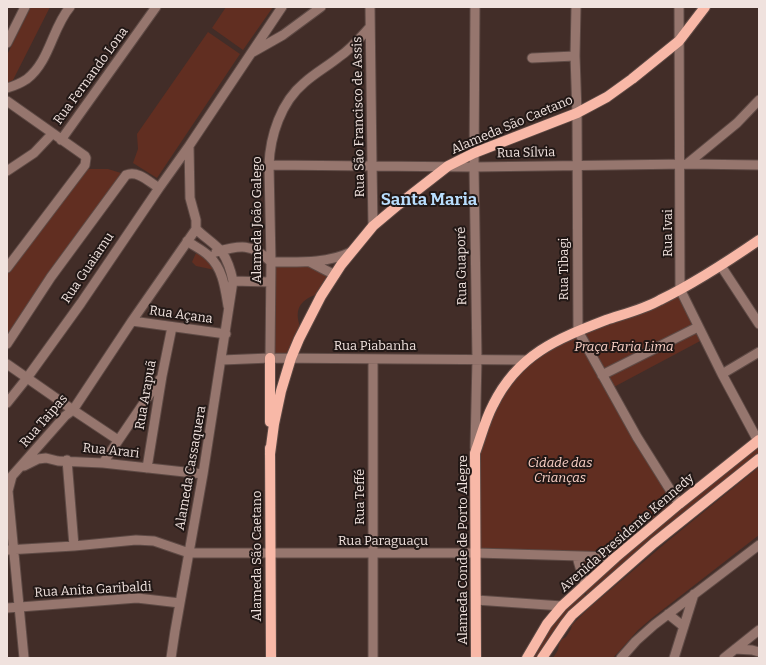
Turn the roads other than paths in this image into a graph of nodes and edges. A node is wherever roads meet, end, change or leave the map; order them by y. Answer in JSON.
{"nodes":[{"id":1,"x":25,"y":7,"type":"edge"},
{"id":2,"x":70,"y":7,"type":"edge"},
{"id":3,"x":156,"y":7,"type":"edge"},
{"id":4,"x":282,"y":7,"type":"edge"},
{"id":5,"x":321,"y":7,"type":"edge"},
{"id":6,"x":370,"y":7,"type":"edge"},
{"id":7,"x":475,"y":7,"type":"edge"},
{"id":8,"x":576,"y":7,"type":"edge"},
{"id":9,"x":679,"y":7,"type":"edge"},
{"id":10,"x":705,"y":7,"type":"edge"},
{"id":11,"x":370,"y":27,"type":"junction"},
{"id":12,"x":679,"y":41,"type":"junction"},
{"id":13,"x":7,"y":43,"type":"edge"},
{"id":14,"x":251,"y":52,"type":"junction"},
{"id":15,"x":575,"y":56,"type":"junction"},
{"id":16,"x":532,"y":58,"type":"dead end"},
{"id":17,"x":7,"y":88,"type":"edge"},
{"id":18,"x":759,"y":100,"type":"edge"},
{"id":19,"x":7,"y":101,"type":"edge"},
{"id":20,"x":577,"y":113,"type":"junction"},
{"id":21,"x":52,"y":134,"type":"junction"},
{"id":22,"x":61,"y":140,"type":"junction"},
{"id":23,"x":189,"y":146,"type":"junction"},
{"id":24,"x":474,"y":153,"type":"junction"},
{"id":25,"x":684,"y":164,"type":"junction"},
{"id":26,"x":268,"y":165,"type":"junction"},
{"id":27,"x":372,"y":165,"type":"junction"},
{"id":28,"x":577,"y":165,"type":"junction"},
{"id":29,"x":759,"y":165,"type":"edge"},
{"id":30,"x":448,"y":166,"type":"junction"},
{"id":31,"x":474,"y":167,"type":"junction"},
{"id":32,"x":7,"y":171,"type":"edge"},
{"id":33,"x":159,"y":188,"type":"junction"},
{"id":34,"x":373,"y":226,"type":"junction"},
{"id":35,"x":196,"y":229,"type":"junction"},
{"id":36,"x":759,"y":240,"type":"edge"},
{"id":37,"x":187,"y":241,"type":"junction"},
{"id":38,"x":221,"y":251,"type":"junction"},
{"id":39,"x":353,"y":251,"type":"junction"},
{"id":40,"x":208,"y":255,"type":"junction"},
{"id":41,"x":271,"y":262,"type":"junction"},
{"id":42,"x":309,"y":262,"type":"junction"},
{"id":43,"x":721,"y":266,"type":"junction"},
{"id":44,"x":7,"y":268,"type":"edge"},
{"id":45,"x":335,"y":275,"type":"junction"},
{"id":46,"x":233,"y":281,"type":"junction"},
{"id":47,"x":270,"y":282,"type":"junction"},
{"id":48,"x":680,"y":289,"type":"junction"},
{"id":49,"x":229,"y":312,"type":"junction"},
{"id":50,"x":132,"y":321,"type":"junction"},
{"id":51,"x":759,"y":324,"type":"edge"},
{"id":52,"x":172,"y":327,"type":"junction"},
{"id":53,"x":698,"y":327,"type":"junction"},
{"id":54,"x":578,"y":331,"type":"junction"},
{"id":55,"x":226,"y":334,"type":"junction"},
{"id":56,"x":7,"y":344,"type":"edge"},
{"id":57,"x":759,"y":352,"type":"edge"},
{"id":58,"x":270,"y":358,"type":"junction"},
{"id":59,"x":291,"y":358,"type":"junction"},
{"id":60,"x":373,"y":359,"type":"junction"},
{"id":61,"x":477,"y":359,"type":"junction"},
{"id":62,"x":222,"y":360,"type":"junction"},
{"id":63,"x":527,"y":360,"type":"junction"},
{"id":64,"x":7,"y":364,"type":"edge"},
{"id":65,"x":722,"y":374,"type":"junction"},
{"id":66,"x":602,"y":375,"type":"junction"},
{"id":67,"x":162,"y":376,"type":"junction"},
{"id":68,"x":27,"y":378,"type":"junction"},
{"id":69,"x":7,"y":402,"type":"edge"},
{"id":70,"x":72,"y":410,"type":"junction"},
{"id":71,"x":118,"y":440,"type":"junction"},
{"id":72,"x":758,"y":440,"type":"edge"},
{"id":73,"x":475,"y":453,"type":"junction"},
{"id":74,"x":270,"y":454,"type":"junction"},
{"id":75,"x":759,"y":459,"type":"edge"},
{"id":76,"x":67,"y":460,"type":"junction"},
{"id":77,"x":103,"y":463,"type":"junction"},
{"id":78,"x":147,"y":468,"type":"junction"},
{"id":79,"x":19,"y":469,"type":"junction"},
{"id":80,"x":203,"y":474,"type":"junction"},
{"id":81,"x":8,"y":491,"type":"edge"},
{"id":82,"x":679,"y":504,"type":"junction"},
{"id":83,"x":759,"y":545,"type":"edge"},
{"id":84,"x":74,"y":546,"type":"junction"},
{"id":85,"x":10,"y":549,"type":"edge"},
{"id":86,"x":270,"y":553,"type":"junction"},
{"id":87,"x":476,"y":553,"type":"junction"},
{"id":88,"x":189,"y":554,"type":"junction"},
{"id":89,"x":373,"y":554,"type":"junction"},
{"id":90,"x":577,"y":557,"type":"junction"},
{"id":91,"x":616,"y":557,"type":"junction"},
{"id":92,"x":621,"y":572,"type":"junction"},
{"id":93,"x":585,"y":585,"type":"junction"},
{"id":94,"x":694,"y":594,"type":"junction"},
{"id":95,"x":593,"y":596,"type":"junction"},
{"id":96,"x":476,"y":600,"type":"junction"},
{"id":97,"x":180,"y":602,"type":"junction"},
{"id":98,"x":562,"y":606,"type":"junction"},
{"id":99,"x":20,"y":607,"type":"junction"},
{"id":100,"x":7,"y":608,"type":"edge"},
{"id":101,"x":668,"y":614,"type":"junction"},
{"id":102,"x":684,"y":626,"type":"junction"},
{"id":103,"x":759,"y":630,"type":"edge"},
{"id":104,"x":735,"y":649,"type":"junction"},
{"id":105,"x":759,"y":652,"type":"edge"},
{"id":106,"x":24,"y":658,"type":"edge"},
{"id":107,"x":171,"y":658,"type":"edge"},
{"id":108,"x":271,"y":658,"type":"edge"},
{"id":109,"x":372,"y":658,"type":"edge"},
{"id":110,"x":476,"y":658,"type":"edge"},
{"id":111,"x":527,"y":658,"type":"edge"},
{"id":112,"x":542,"y":658,"type":"edge"},
{"id":113,"x":621,"y":658,"type":"edge"},
{"id":114,"x":674,"y":658,"type":"edge"},
{"id":115,"x":724,"y":658,"type":"edge"}],
"edges":[{"from":1,"to":13,"type":"street"},
{"from":2,"to":17,"type":"street"},
{"from":3,"to":22,"type":"street","name":"Rua Fernando Lona"},
{"from":4,"to":14,"type":"street","name":"Rua Guaiamu"},
{"from":5,"to":14,"type":"street"},
{"from":6,"to":11,"type":"street","name":"Rua São Francisco de Assis"},
{"from":7,"to":24,"type":"street","name":"Rua Guaporé"},
{"from":8,"to":15,"type":"street","name":"Rua Tibagi"},
{"from":9,"to":12,"type":"street","name":"Rua Ivai"},
{"from":10,"to":12,"type":"main road","name":"Alameda São Caetano"},
{"from":11,"to":26,"type":"street","name":"Alameda João Galego"},
{"from":11,"to":27,"type":"street","name":"Rua São Francisco de Assis"},
{"from":12,"to":20,"type":"main road","name":"Alameda São Caetano"},
{"from":12,"to":25,"type":"street","name":"Rua Ivai"},
{"from":14,"to":23,"type":"street","name":"Rua Guaiamu"},
{"from":15,"to":16,"type":"street"},
{"from":15,"to":20,"type":"street","name":"Rua Tibagi"},
{"from":18,"to":25,"type":"street"},
{"from":19,"to":21,"type":"street"},
{"from":20,"to":24,"type":"main road","name":"Alameda São Caetano"},
{"from":20,"to":28,"type":"street","name":"Rua Tibagi"},
{"from":21,"to":22,"type":"street"},
{"from":21,"to":32,"type":"street"},
{"from":22,"to":44,"type":"street"},
{"from":23,"to":33,"type":"street","name":"Rua Guaiamu"},
{"from":23,"to":35,"type":"street"},
{"from":24,"to":30,"type":"main road","name":"Alameda São Caetano"},
{"from":24,"to":31,"type":"street","name":"Rua Guaporé"},
{"from":25,"to":28,"type":"street","name":"Rua Sílvia"},
{"from":25,"to":29,"type":"street","name":"Rua Sílvia"},
{"from":25,"to":48,"type":"street","name":"Rua Ivai"},
{"from":26,"to":27,"type":"street","name":"Rua Sílvia"},
{"from":26,"to":41,"type":"street","name":"Alameda João Galego"},
{"from":27,"to":30,"type":"street","name":"Rua Sílvia"},
{"from":27,"to":34,"type":"street","name":"Rua São Francisco de Assis"},
{"from":28,"to":31,"type":"street","name":"Rua Sílvia"},
{"from":28,"to":54,"type":"street","name":"Rua Tibagi"},
{"from":30,"to":31,"type":"street","name":"Rua Sílvia"},
{"from":30,"to":34,"type":"main road","name":"Alameda São Caetano"},
{"from":31,"to":61,"type":"street","name":"Rua Guaporé"},
{"from":33,"to":56,"type":"street"},
{"from":33,"to":68,"type":"street","name":"Rua Guaiamu"},
{"from":34,"to":39,"type":"main road","name":"Alameda São Caetano"},
{"from":35,"to":37,"type":"street","name":"Rua Taipas"},
{"from":35,"to":38,"type":"street"},
{"from":36,"to":43,"type":"main road","name":"Alameda Conde de Porto Alegre"},
{"from":37,"to":40,"type":"street"},
{"from":37,"to":50,"type":"street","name":"Rua Taipas"},
{"from":38,"to":40,"type":"street"},
{"from":38,"to":41,"type":"street"},
{"from":38,"to":46,"type":"street"},
{"from":39,"to":42,"type":"street"},
{"from":39,"to":45,"type":"main road","name":"Alameda São Caetano"},
{"from":40,"to":49,"type":"street"},
{"from":41,"to":42,"type":"street"},
{"from":41,"to":47,"type":"street","name":"Alameda João Galego"},
{"from":42,"to":45,"type":"street"},
{"from":43,"to":48,"type":"main road","name":"Alameda Conde de Porto Alegre"},
{"from":43,"to":51,"type":"street"},
{"from":45,"to":59,"type":"main road","name":"Alameda São Caetano"},
{"from":46,"to":47,"type":"street"},
{"from":46,"to":49,"type":"street","name":"Alameda Cassaquera"},
{"from":47,"to":58,"type":"street","name":"Alameda João Galego"},
{"from":48,"to":53,"type":"street","name":"Rua Ivai"},
{"from":48,"to":54,"type":"main road","name":"Alameda Conde de Porto Alegre"},
{"from":49,"to":55,"type":"street","name":"Alameda Cassaquera"},
{"from":50,"to":52,"type":"street","name":"Rua Açana"},
{"from":50,"to":70,"type":"street","name":"Rua Taipas"},
{"from":52,"to":55,"type":"street","name":"Rua Açana"},
{"from":52,"to":67,"type":"street","name":"Rua Arapuã"},
{"from":53,"to":65,"type":"street","name":"Rua Ivai"},
{"from":53,"to":66,"type":"street"},
{"from":54,"to":63,"type":"main road","name":"Alameda Conde de Porto Alegre"},
{"from":54,"to":66,"type":"street","name":"Rua Tibagi"},
{"from":55,"to":62,"type":"street","name":"Alameda Cassaquera"},
{"from":57,"to":65,"type":"street"},
{"from":58,"to":59,"type":"street","name":"Rua Piabanha"},
{"from":58,"to":62,"type":"street","name":"Rua Piabanha"},
{"from":58,"to":74,"type":"main road","name":"Alameda São Caetano"},
{"from":59,"to":60,"type":"street","name":"Rua Piabanha"},
{"from":59,"to":74,"type":"main road","name":"Alameda São Caetano"},
{"from":60,"to":61,"type":"street","name":"Rua Piabanha"},
{"from":60,"to":89,"type":"street","name":"Rua Teffé"},
{"from":61,"to":63,"type":"street","name":"Rua Piabanha"},
{"from":61,"to":73,"type":"street","name":"Rua Guaporé"},
{"from":62,"to":80,"type":"street","name":"Alameda Cassaquera"},
{"from":63,"to":73,"type":"main road","name":"Alameda Conde de Porto Alegre"},
{"from":64,"to":68,"type":"street"},
{"from":65,"to":72,"type":"street","name":"Rua Ivai"},
{"from":66,"to":82,"type":"street","name":"Rua Tibagi"},
{"from":67,"to":71,"type":"street"},
{"from":67,"to":78,"type":"street","name":"Rua Arapuã"},
{"from":68,"to":69,"type":"street","name":"Rua Guaiamu"},
{"from":68,"to":70,"type":"street"},
{"from":70,"to":71,"type":"street"},
{"from":70,"to":79,"type":"street","name":"Rua Taipas"},
{"from":71,"to":77,"type":"street"},
{"from":72,"to":82,"type":"main road","name":"Avenida Presidente Kennedy"},
{"from":73,"to":87,"type":"main road","name":"Alameda Conde de Porto Alegre"},
{"from":74,"to":86,"type":"main road","name":"Alameda São Caetano"},
{"from":75,"to":92,"type":"main road","name":"Avenida Presidente Kennedy"},
{"from":76,"to":77,"type":"street","name":"Rua Arari"},
{"from":76,"to":79,"type":"street","name":"Rua Arari"},
{"from":76,"to":84,"type":"street"},
{"from":77,"to":78,"type":"street","name":"Rua Arari"},
{"from":78,"to":80,"type":"street","name":"Rua Arari"},
{"from":79,"to":81,"type":"street","name":"Rua Taipas"},
{"from":80,"to":88,"type":"street","name":"Alameda Cassaquera"},
{"from":81,"to":85,"type":"street","name":"Rua Taipas"},
{"from":82,"to":91,"type":"main road","name":"Avenida Presidente Kennedy"},
{"from":83,"to":94,"type":"street"},
{"from":84,"to":85,"type":"street","name":"Rua Paraguaçu"},
{"from":84,"to":88,"type":"street","name":"Rua Paraguaçu"},
{"from":85,"to":99,"type":"street","name":"Rua Taipas"},
{"from":86,"to":88,"type":"street","name":"Rua Paraguaçu"},
{"from":86,"to":89,"type":"street","name":"Rua Paraguaçu"},
{"from":86,"to":108,"type":"main road","name":"Alameda São Caetano"},
{"from":87,"to":89,"type":"street","name":"Rua Paraguaçu"},
{"from":87,"to":90,"type":"street","name":"Rua Paraguaçu"},
{"from":87,"to":96,"type":"main road","name":"Alameda Conde de Porto Alegre"},
{"from":88,"to":97,"type":"street","name":"Alameda Cassaquera"},
{"from":89,"to":109,"type":"street","name":"Rua Teffé"},
{"from":90,"to":91,"type":"street","name":"Rua Paraguaçu"},
{"from":90,"to":93,"type":"street"},
{"from":91,"to":92,"type":"main road"},
{"from":91,"to":93,"type":"main road","name":"Avenida Presidente Kennedy"},
{"from":92,"to":95,"type":"main road","name":"Avenida Presidente Kennedy"},
{"from":93,"to":95,"type":"main road"},
{"from":93,"to":98,"type":"main road","name":"Avenida Presidente Kennedy"},
{"from":94,"to":101,"type":"street"},
{"from":94,"to":102,"type":"street"},
{"from":95,"to":112,"type":"main road","name":"Avenida Presidente Kennedy"},
{"from":96,"to":98,"type":"street"},
{"from":96,"to":110,"type":"main road","name":"Alameda Conde de Porto Alegre"},
{"from":97,"to":99,"type":"street","name":"Rua Anita Garibaldi"},
{"from":97,"to":107,"type":"street","name":"Alameda Cassaquera"},
{"from":98,"to":111,"type":"main road","name":"Avenida Presidente Kennedy"},
{"from":99,"to":100,"type":"street","name":"Rua Anita Garibaldi"},
{"from":99,"to":106,"type":"street","name":"Rua Taipas"},
{"from":101,"to":102,"type":"street"},
{"from":101,"to":113,"type":"street"},
{"from":102,"to":114,"type":"street"},
{"from":103,"to":104,"type":"street"},
{"from":104,"to":105,"type":"street"},
{"from":104,"to":115,"type":"street"}]}
